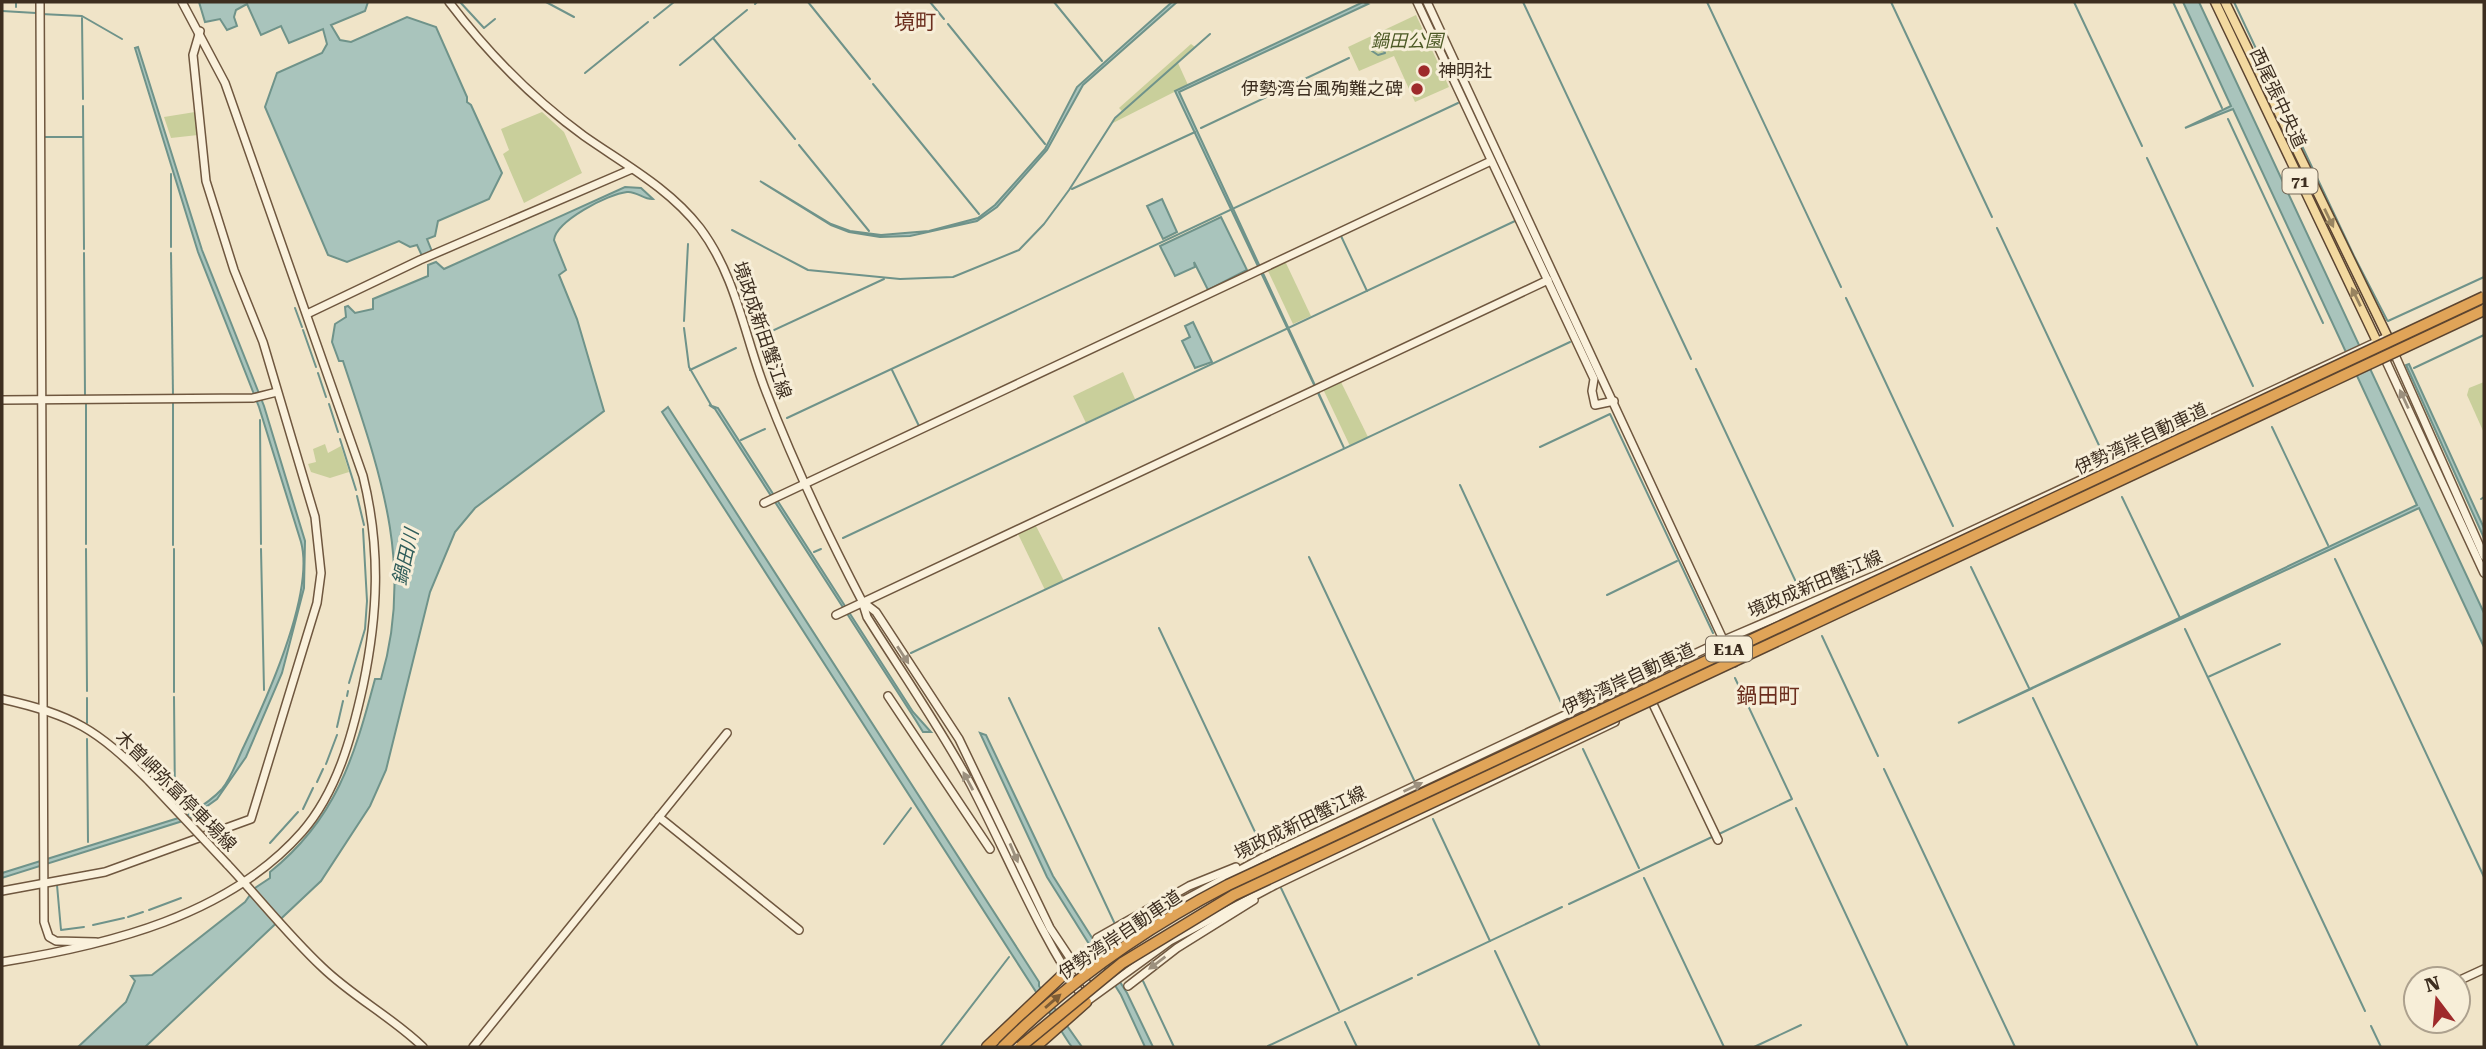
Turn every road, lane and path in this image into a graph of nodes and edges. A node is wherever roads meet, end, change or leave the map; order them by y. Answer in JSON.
{"nodes":[{"id":1,"x":40,"y":2,"type":"edge"},
{"id":2,"x":182,"y":2,"type":"edge"},
{"id":3,"x":449,"y":2,"type":"edge"},
{"id":4,"x":1417,"y":2,"type":"edge"},
{"id":5,"x":1427,"y":2,"type":"edge"},
{"id":6,"x":2215,"y":2,"type":"edge"},
{"id":7,"x":2225,"y":2,"type":"edge"},
{"id":8,"x":200,"y":32,"type":"junction"},
{"id":9,"x":1492,"y":161,"type":"junction"},
{"id":10,"x":632,"y":169,"type":"junction"},
{"id":11,"x":1548,"y":281,"type":"junction"},
{"id":12,"x":2484,"y":295,"type":"edge"},
{"id":13,"x":2484,"y":312,"type":"edge"},
{"id":14,"x":307,"y":314,"type":"junction"},
{"id":15,"x":2387,"y":337,"type":"junction"},
{"id":16,"x":2377,"y":341,"type":"junction"},
{"id":17,"x":2395,"y":355,"type":"junction"},
{"id":18,"x":2385,"y":359,"type":"junction"},
{"id":19,"x":277,"y":392,"type":"junction"},
{"id":20,"x":2,"y":400,"type":"edge"},
{"id":21,"x":40,"y":400,"type":"junction"},
{"id":22,"x":1614,"y":401,"type":"junction"},
{"id":23,"x":804,"y":484,"type":"junction"},
{"id":24,"x":766,"y":502,"type":"dead end"},
{"id":25,"x":2484,"y":556,"type":"edge"},
{"id":26,"x":2484,"y":573,"type":"edge"},
{"id":27,"x":862,"y":601,"type":"junction"},
{"id":28,"x":843,"y":611,"type":"dead end"},
{"id":29,"x":1724,"y":640,"type":"junction"},
{"id":30,"x":1734,"y":663,"type":"junction"},
{"id":31,"x":888,"y":696,"type":"dead end"},
{"id":32,"x":2,"y":699,"type":"edge"},
{"id":33,"x":1652,"y":702,"type":"junction"},
{"id":34,"x":43,"y":707,"type":"junction"},
{"id":35,"x":727,"y":733,"type":"dead end"},
{"id":36,"x":659,"y":817,"type":"junction"},
{"id":37,"x":1718,"y":839,"type":"dead end"},
{"id":38,"x":990,"y":849,"type":"dead end"},
{"id":39,"x":1262,"y":858,"type":"junction"},
{"id":40,"x":43,"y":884,"type":"junction"},
{"id":41,"x":246,"y":884,"type":"junction"},
{"id":42,"x":1275,"y":885,"type":"junction"},
{"id":43,"x":2,"y":891,"type":"edge"},
{"id":44,"x":799,"y":930,"type":"dead end"},
{"id":45,"x":1097,"y":938,"type":"dead end"},
{"id":46,"x":100,"y":943,"type":"junction"},
{"id":47,"x":2,"y":962,"type":"edge"},
{"id":48,"x":1070,"y":970,"type":"junction"},
{"id":49,"x":1128,"y":986,"type":"dead end"},
{"id":50,"x":1091,"y":999,"type":"junction"},
{"id":51,"x":423,"y":1047,"type":"edge"},
{"id":52,"x":472,"y":1047,"type":"edge"},
{"id":53,"x":987,"y":1047,"type":"edge"},
{"id":54,"x":1003,"y":1047,"type":"edge"},
{"id":55,"x":1020,"y":1047,"type":"edge"},
{"id":56,"x":1035,"y":1047,"type":"edge"}],
"edges":[{"from":1,"to":21,"type":"street"},
{"from":2,"to":8,"type":"street"},
{"from":3,"to":10,"type":"street","name":"境政成新田蟹江線"},
{"from":4,"to":9,"type":"street"},
{"from":5,"to":22,"type":"street"},
{"from":16,"to":6,"type":"main road","name":"西尾張中央道","number":"71","one_way":true},
{"from":7,"to":15,"type":"main road","name":"西尾張中央道","number":"71","one_way":true},
{"from":8,"to":14,"type":"street"},
{"from":8,"to":19,"type":"street"},
{"from":9,"to":11,"type":"street"},
{"from":9,"to":23,"type":"street"},
{"from":10,"to":14,"type":"street"},
{"from":10,"to":23,"type":"street","name":"境政成新田蟹江線"},
{"from":11,"to":22,"type":"street"},
{"from":11,"to":27,"type":"street"},
{"from":12,"to":15,"type":"main road"},
{"from":54,"to":12,"type":"highway","name":"伊勢湾岸自動車道","number":"E1A","one_way":true,"bridge":true},
{"from":13,"to":17,"type":"main road"},
{"from":13,"to":55,"type":"highway","name":"伊勢湾岸自動車道","number":"E1A","bridge":true},
{"from":14,"to":41,"type":"street"},
{"from":15,"to":16,"type":"street","name":"境政成新田蟹江線"},
{"from":15,"to":17,"type":"main road","number":"71"},
{"from":16,"to":18,"type":"main road","name":"西尾張中央道","number":"71"},
{"from":16,"to":29,"type":"street","name":"境政成新田蟹江線"},
{"from":17,"to":18,"type":"street","name":"境政成新田蟹江線"},
{"from":17,"to":25,"type":"street"},
{"from":26,"to":18,"type":"street","one_way":true},
{"from":18,"to":30,"type":"street","name":"境政成新田蟹江線","bridge":true},
{"from":19,"to":21,"type":"street"},
{"from":19,"to":40,"type":"street"},
{"from":20,"to":21,"type":"street"},
{"from":21,"to":34,"type":"street"},
{"from":22,"to":29,"type":"street"},
{"from":23,"to":24,"type":"street"},
{"from":23,"to":27,"type":"street","name":"境政成新田蟹江線"},
{"from":27,"to":28,"type":"street"},
{"from":48,"to":27,"type":"street","name":"境政成新田蟹江線","one_way":true},
{"from":27,"to":48,"type":"street","name":"境政成新田蟹江線","one_way":true},
{"from":29,"to":30,"type":"street"},
{"from":39,"to":29,"type":"street","name":"境政成新田蟹江線","one_way":true},
{"from":30,"to":33,"type":"street","name":"境政成新田蟹江線"},
{"from":31,"to":38,"type":"street"},
{"from":32,"to":34,"type":"street","name":"木曽岬弥富停車場線"},
{"from":33,"to":37,"type":"street"},
{"from":33,"to":42,"type":"street","name":"境政成新田蟹江線"},
{"from":34,"to":40,"type":"street"},
{"from":34,"to":41,"type":"street","name":"木曽岬弥富停車場線","bridge":true},
{"from":35,"to":36,"type":"street"},
{"from":36,"to":44,"type":"street"},
{"from":36,"to":52,"type":"street"},
{"from":39,"to":45,"type":"street"},
{"from":39,"to":48,"type":"street","name":"境政成新田蟹江線"},
{"from":40,"to":43,"type":"street"},
{"from":40,"to":46,"type":"street"},
{"from":41,"to":46,"type":"street"},
{"from":41,"to":51,"type":"street","name":"木曽岬弥富停車場線"},
{"from":42,"to":49,"type":"street","one_way":true},
{"from":42,"to":50,"type":"street","name":"境政成新田蟹江線"},
{"from":46,"to":47,"type":"street"},
{"from":48,"to":50,"type":"street","name":"境政成新田蟹江線"},
{"from":48,"to":53,"type":"highway"},
{"from":50,"to":56,"type":"highway"}]}
